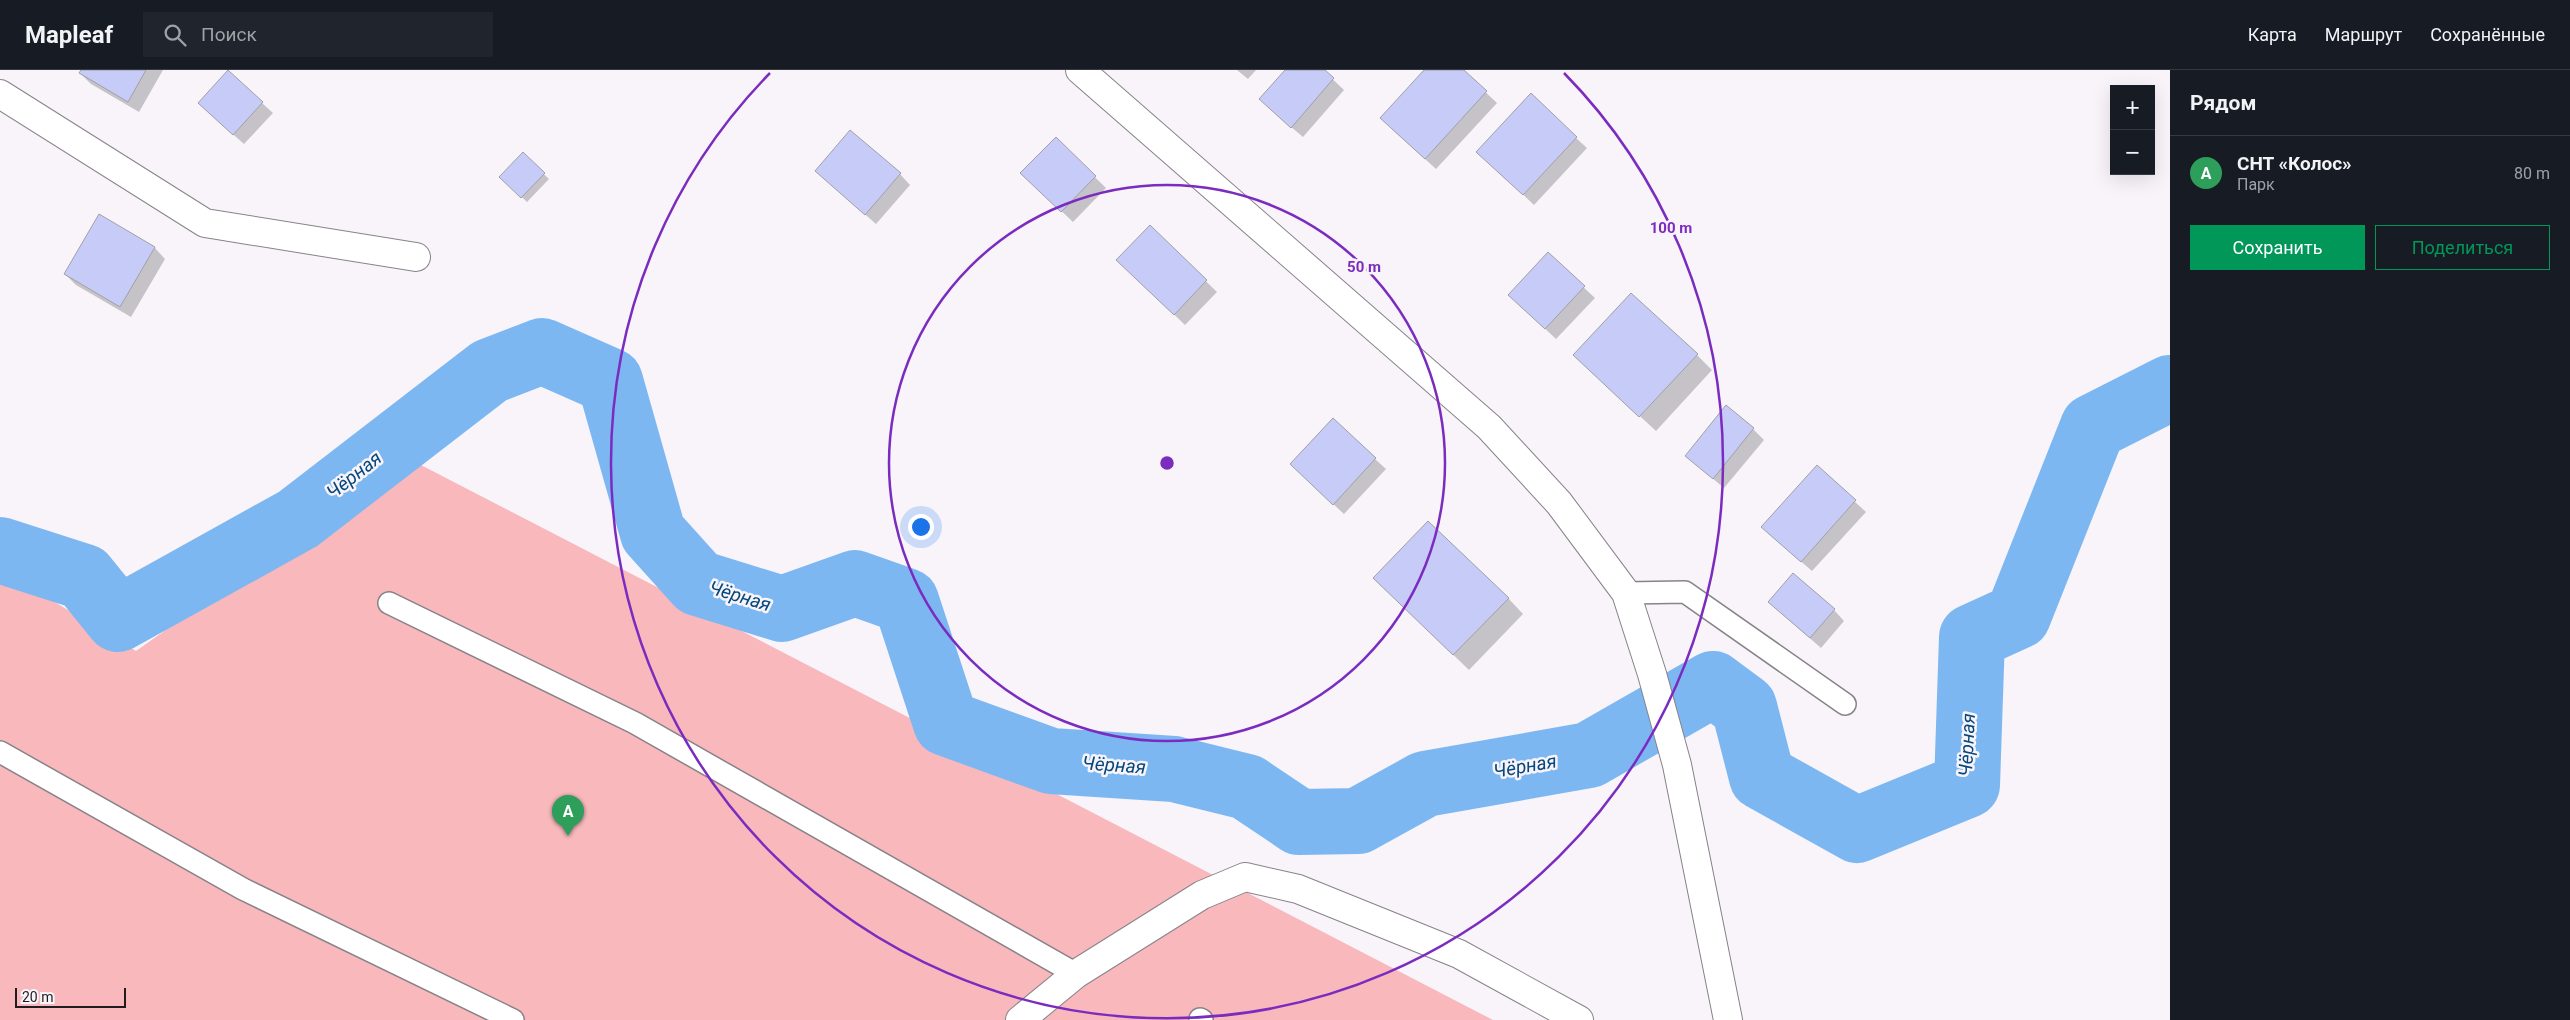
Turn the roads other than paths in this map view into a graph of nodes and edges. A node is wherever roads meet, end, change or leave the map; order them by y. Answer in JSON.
{"nodes":[{"id":1,"x":1080,"y":70,"type":"edge"},
{"id":2,"x":0,"y":94,"type":"edge"},
{"id":3,"x":416,"y":257,"type":"dead end"},
{"id":4,"x":1626,"y":593,"type":"junction"},
{"id":5,"x":389,"y":604,"type":"dead end"},
{"id":6,"x":1844,"y":704,"type":"dead end"},
{"id":7,"x":0,"y":752,"type":"edge"},
{"id":8,"x":1076,"y":974,"type":"junction"},
{"id":9,"x":513,"y":1020,"type":"edge"},
{"id":10,"x":1020,"y":1020,"type":"edge"},
{"id":11,"x":1579,"y":1020,"type":"edge"},
{"id":12,"x":1728,"y":1020,"type":"edge"}],
"edges":[{"from":1,"to":4,"type":"street"},
{"from":2,"to":3,"type":"street"},
{"from":4,"to":6,"type":"lane"},
{"from":4,"to":12,"type":"street"},
{"from":5,"to":8,"type":"lane"},
{"from":7,"to":9,"type":"lane"},
{"from":8,"to":10,"type":"street"},
{"from":8,"to":11,"type":"street"}]}
